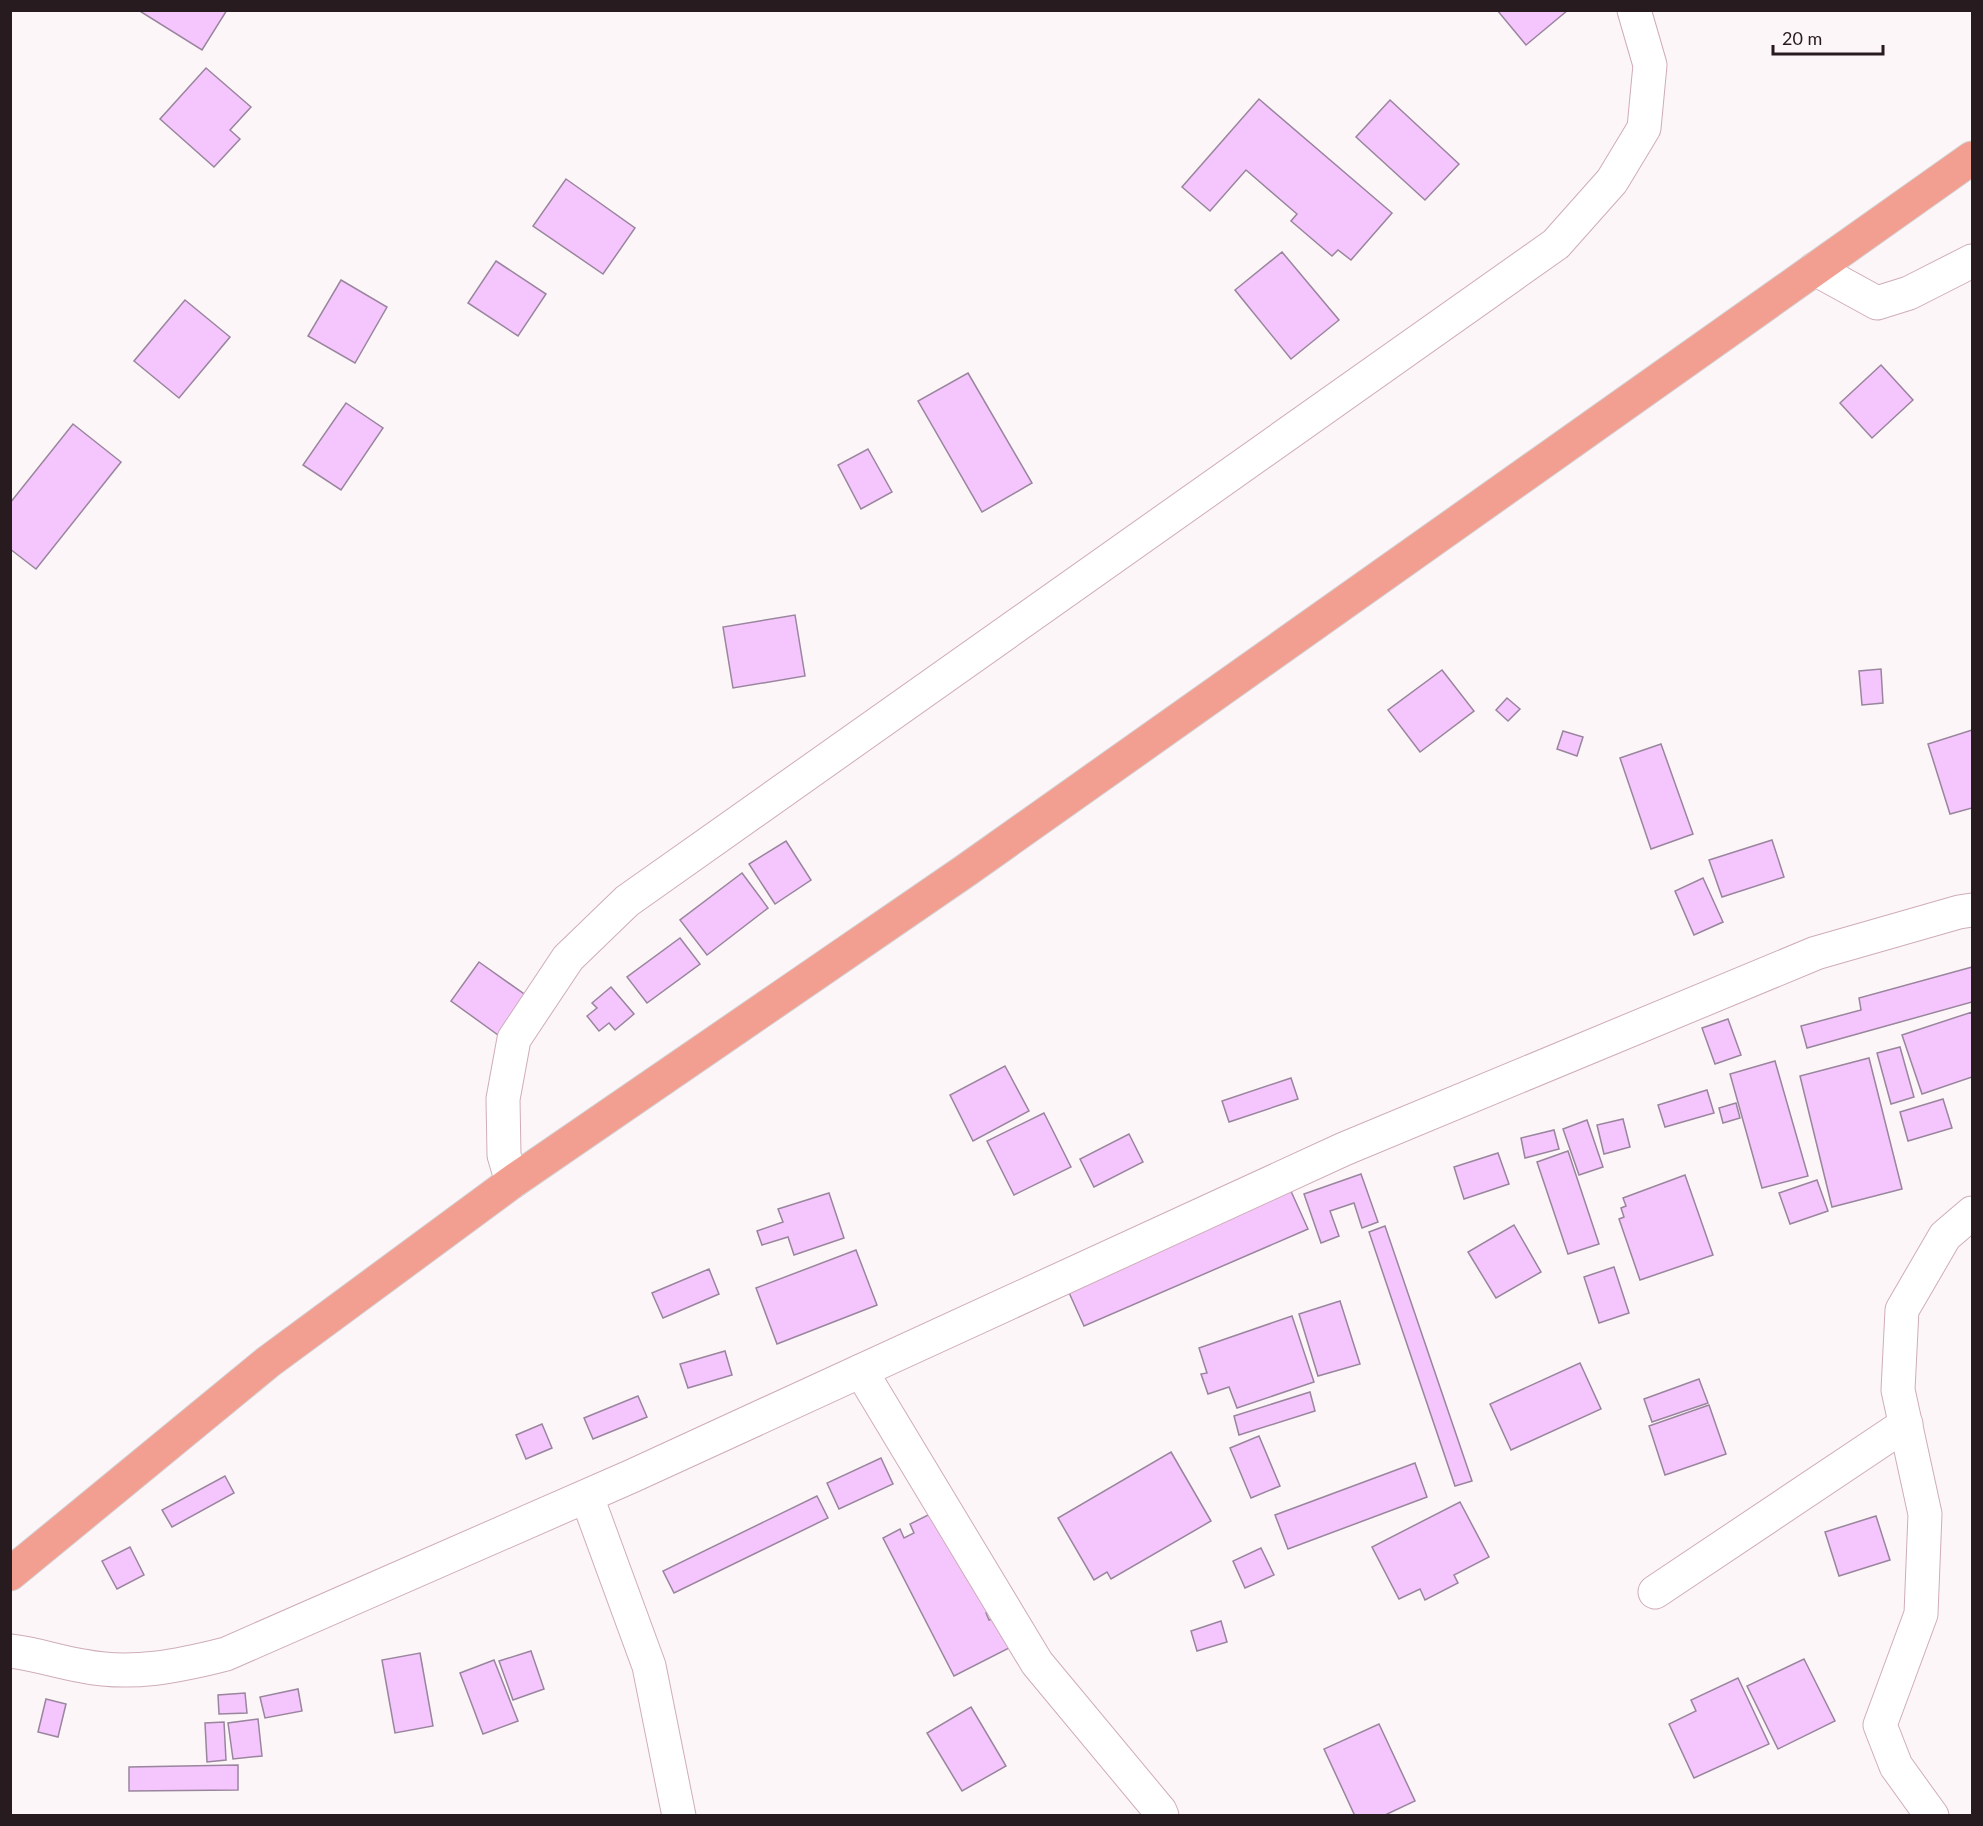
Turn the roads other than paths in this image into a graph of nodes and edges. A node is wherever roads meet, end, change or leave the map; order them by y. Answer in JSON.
{"nodes":[{"id":1,"x":1634,"y":10,"type":"edge"},
{"id":2,"x":1972,"y":158,"type":"edge"},
{"id":3,"x":1972,"y":261,"type":"edge"},
{"id":4,"x":1815,"y":269,"type":"junction"},
{"id":5,"x":1972,"y":910,"type":"edge"},
{"id":6,"x":512,"y":1182,"type":"junction"},
{"id":7,"x":1972,"y":1213,"type":"edge"},
{"id":8,"x":861,"y":1371,"type":"junction"},
{"id":9,"x":1906,"y":1424,"type":"junction"},
{"id":10,"x":587,"y":1497,"type":"junction"},
{"id":11,"x":10,"y":1574,"type":"edge"},
{"id":12,"x":1656,"y":1592,"type":"dead end"},
{"id":13,"x":10,"y":1652,"type":"edge"},
{"id":14,"x":679,"y":1815,"type":"edge"},
{"id":15,"x":1162,"y":1815,"type":"edge"},
{"id":16,"x":1932,"y":1815,"type":"edge"}],
"edges":[{"from":1,"to":6,"type":"street"},
{"from":2,"to":4,"type":"main road"},
{"from":3,"to":4,"type":"street"},
{"from":4,"to":6,"type":"main road"},
{"from":5,"to":8,"type":"street"},
{"from":6,"to":11,"type":"main road"},
{"from":7,"to":9,"type":"street"},
{"from":8,"to":10,"type":"street"},
{"from":8,"to":15,"type":"street"},
{"from":9,"to":12,"type":"street"},
{"from":9,"to":16,"type":"street"},
{"from":10,"to":13,"type":"street"},
{"from":10,"to":14,"type":"street"}]}
